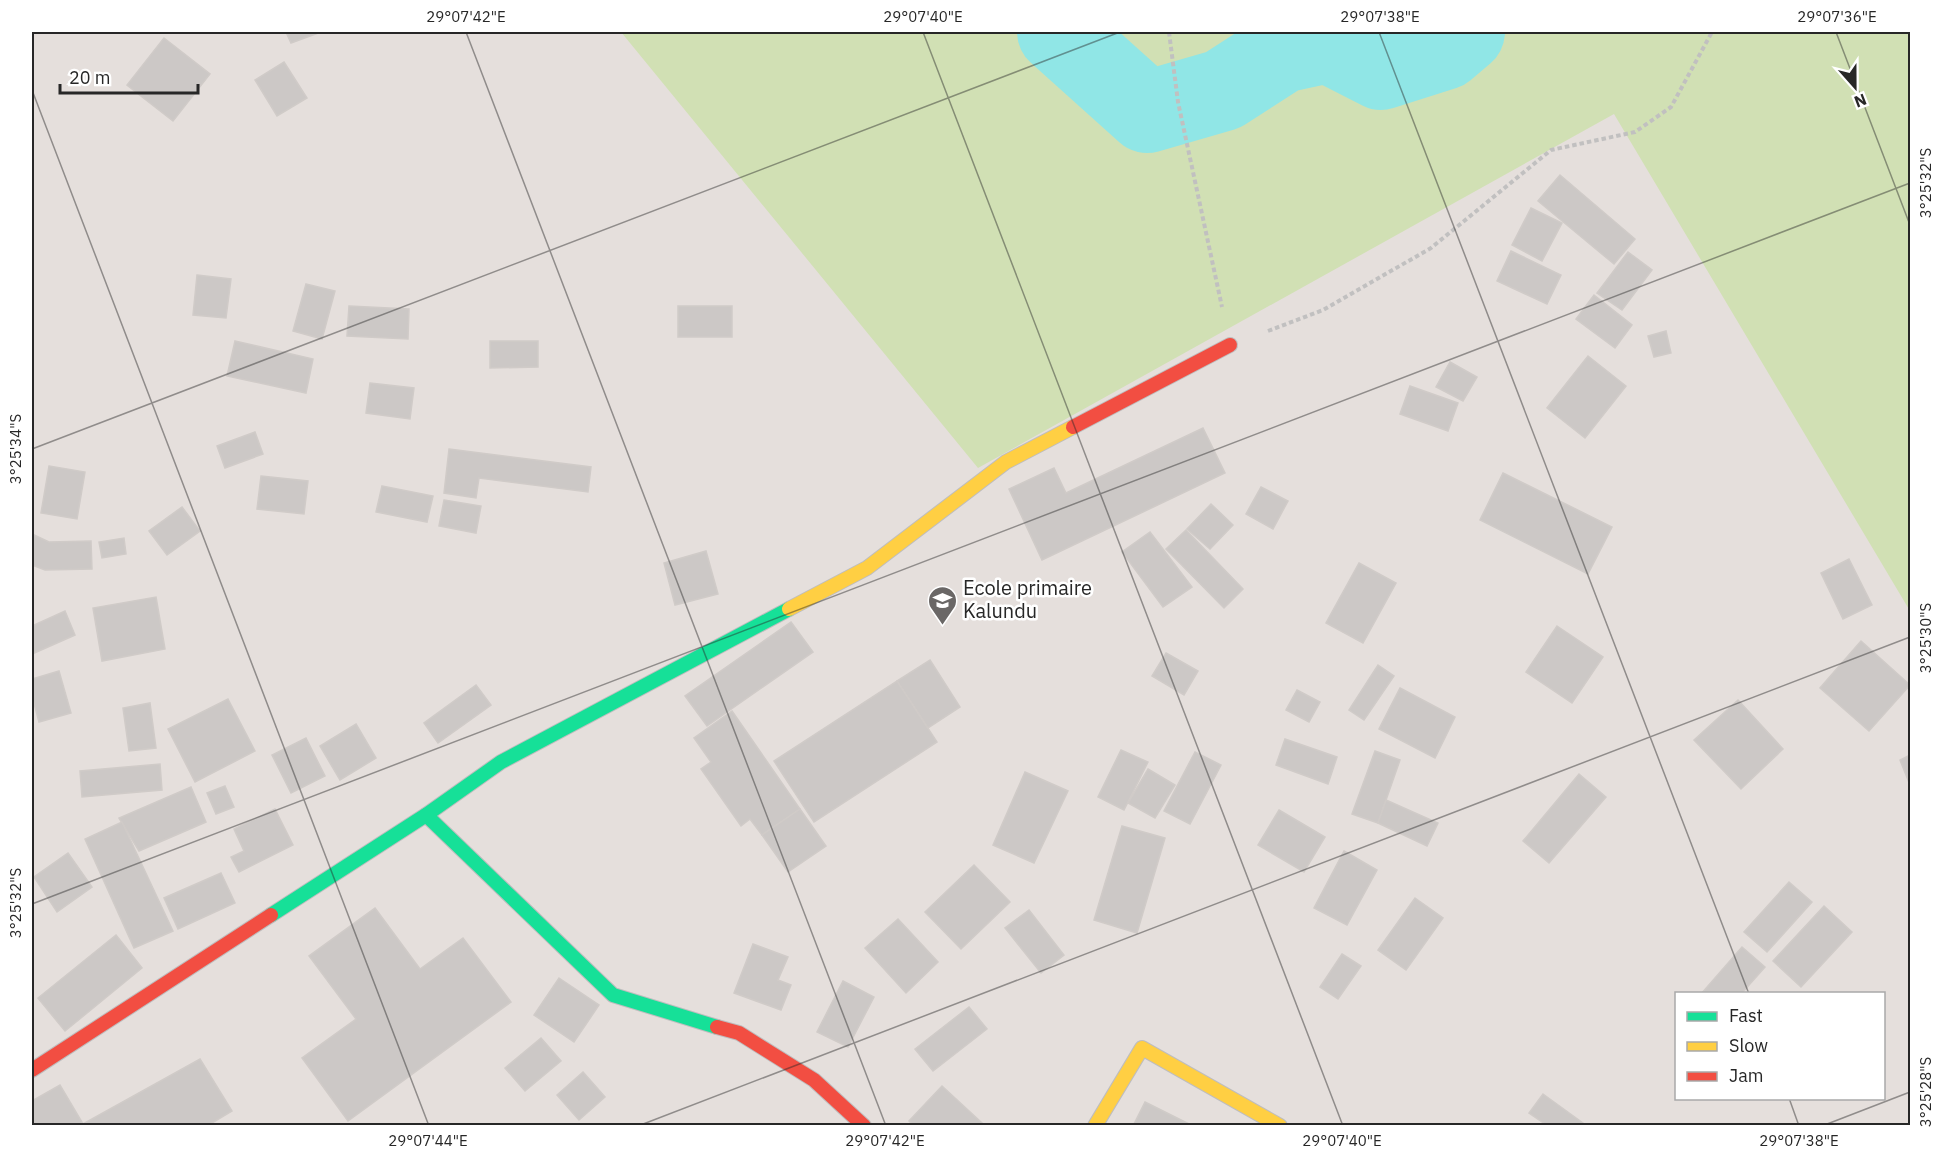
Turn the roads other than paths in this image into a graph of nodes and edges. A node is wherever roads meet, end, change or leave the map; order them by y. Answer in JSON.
{"nodes":[{"id":1,"x":1230,"y":345,"type":"road end"},
{"id":2,"x":426,"y":815,"type":"junction"},
{"id":3,"x":32,"y":1070,"type":"edge"},
{"id":4,"x":864,"y":1125,"type":"edge"},
{"id":5,"x":1095,"y":1125,"type":"edge"},
{"id":6,"x":1280,"y":1125,"type":"edge"}],
"edges":[{"from":1,"to":2,"type":"street"},
{"from":2,"to":3,"type":"street"},
{"from":2,"to":4,"type":"street"},
{"from":5,"to":6,"type":"street"}]}
